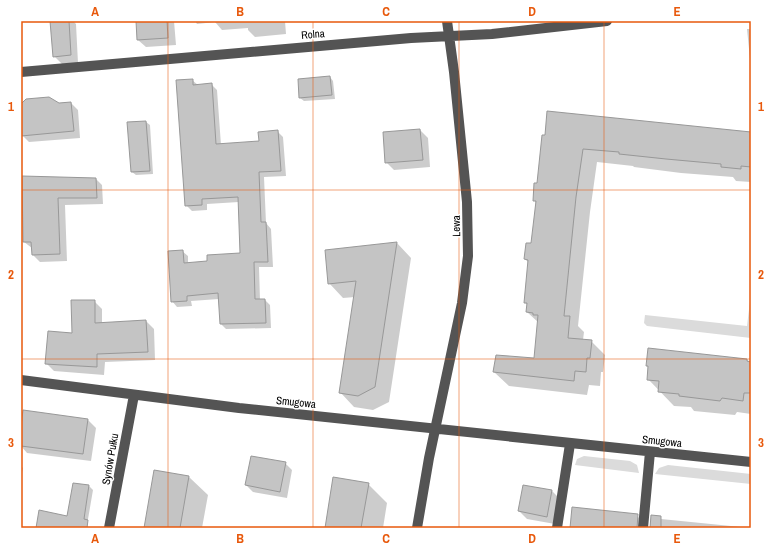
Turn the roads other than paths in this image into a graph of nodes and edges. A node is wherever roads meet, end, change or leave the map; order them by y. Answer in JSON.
{"nodes":[{"id":1,"x":447,"y":21,"type":"edge"},
{"id":2,"x":607,"y":21,"type":"edge"},
{"id":3,"x":449,"y":36,"type":"junction"},
{"id":4,"x":21,"y":72,"type":"edge"},
{"id":5,"x":21,"y":380,"type":"edge"},
{"id":6,"x":134,"y":395,"type":"junction"},
{"id":7,"x":435,"y":429,"type":"junction"},
{"id":8,"x":570,"y":444,"type":"junction"},
{"id":9,"x":650,"y":452,"type":"junction"},
{"id":10,"x":751,"y":462,"type":"edge"},
{"id":11,"x":109,"y":528,"type":"edge"},
{"id":12,"x":417,"y":528,"type":"edge"},
{"id":13,"x":557,"y":528,"type":"edge"},
{"id":14,"x":643,"y":528,"type":"edge"}],
"edges":[{"from":1,"to":3,"type":"street","name":"Lewa"},
{"from":2,"to":3,"type":"street","name":"Rolna"},
{"from":3,"to":4,"type":"street","name":"Rolna"},
{"from":3,"to":7,"type":"street","name":"Lewa"},
{"from":5,"to":6,"type":"street","name":"Smugowa"},
{"from":6,"to":7,"type":"street","name":"Smugowa"},
{"from":6,"to":11,"type":"street","name":"Synów Pułku"},
{"from":7,"to":8,"type":"street","name":"Smugowa"},
{"from":7,"to":12,"type":"street","name":"Lewa"},
{"from":8,"to":9,"type":"street","name":"Smugowa"},
{"from":8,"to":13,"type":"street"},
{"from":9,"to":10,"type":"street","name":"Smugowa"},
{"from":9,"to":14,"type":"street"}]}
